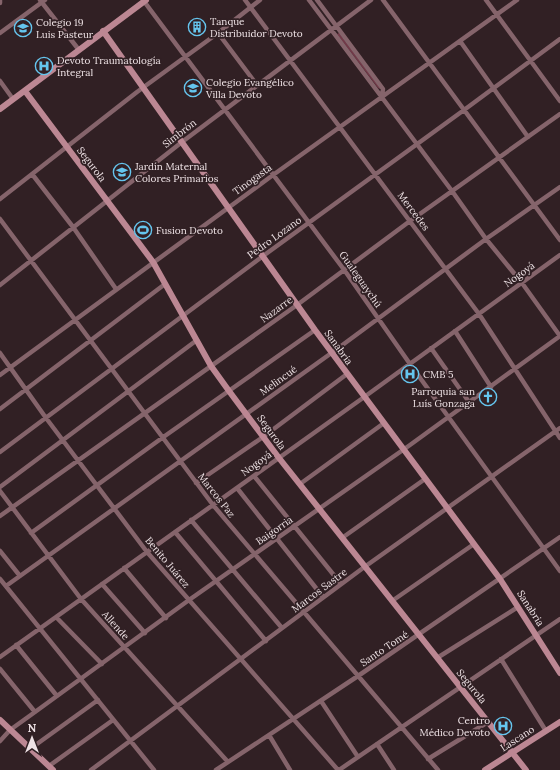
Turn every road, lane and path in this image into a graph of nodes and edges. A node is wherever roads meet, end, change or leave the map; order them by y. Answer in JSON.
{"nodes":[{"id":1,"x":0,"y":0,"type":"edge"},
{"id":2,"x":145,"y":0,"type":"edge"},
{"id":3,"x":245,"y":0,"type":"edge"},
{"id":4,"x":260,"y":0,"type":"edge"},
{"id":5,"x":310,"y":0,"type":"edge"},
{"id":6,"x":317,"y":0,"type":"edge"},
{"id":7,"x":371,"y":0,"type":"edge"},
{"id":8,"x":383,"y":0,"type":"edge"},
{"id":9,"x":486,"y":0,"type":"edge"},
{"id":10,"x":517,"y":0,"type":"edge"},
{"id":11,"x":43,"y":1,"type":"edge"},
{"id":12,"x":0,"y":3,"type":"edge"},
{"id":13,"x":251,"y":7,"type":"junction"},
{"id":14,"x":497,"y":14,"type":"junction"},
{"id":15,"x":336,"y":26,"type":"junction"},
{"id":16,"x":332,"y":30,"type":"junction"},
{"id":17,"x":103,"y":31,"type":"junction"},
{"id":18,"x":0,"y":33,"type":"edge"},
{"id":19,"x":218,"y":33,"type":"junction"},
{"id":20,"x":560,"y":39,"type":"edge"},
{"id":21,"x":460,"y":41,"type":"junction"},
{"id":22,"x":79,"y":50,"type":"junction"},
{"id":23,"x":185,"y":56,"type":"junction"},
{"id":24,"x":290,"y":60,"type":"junction"},
{"id":25,"x":531,"y":61,"type":"junction"},
{"id":26,"x":430,"y":63,"type":"junction"},
{"id":27,"x":0,"y":81,"type":"edge"},
{"id":28,"x":257,"y":85,"type":"junction"},
{"id":29,"x":143,"y":87,"type":"junction"},
{"id":30,"x":494,"y":88,"type":"junction"},
{"id":31,"x":24,"y":91,"type":"junction"},
{"id":32,"x":382,"y":96,"type":"junction"},
{"id":33,"x":13,"y":99,"type":"junction"},
{"id":34,"x":560,"y":101,"type":"edge"},
{"id":35,"x":0,"y":108,"type":"edge"},
{"id":36,"x":224,"y":110,"type":"junction"},
{"id":37,"x":464,"y":110,"type":"junction"},
{"id":38,"x":560,"y":114,"type":"edge"},
{"id":39,"x":339,"y":127,"type":"junction"},
{"id":40,"x":528,"y":136,"type":"junction"},
{"id":41,"x":182,"y":142,"type":"junction"},
{"id":42,"x":417,"y":144,"type":"junction"},
{"id":43,"x":66,"y":147,"type":"junction"},
{"id":44,"x":499,"y":157,"type":"junction"},
{"id":45,"x":32,"y":174,"type":"junction"},
{"id":46,"x":375,"y":174,"type":"junction"},
{"id":47,"x":273,"y":175,"type":"junction"},
{"id":48,"x":560,"y":187,"type":"edge"},
{"id":49,"x":452,"y":191,"type":"junction"},
{"id":50,"x":0,"y":199,"type":"edge"},
{"id":51,"x":107,"y":201,"type":"junction"},
{"id":52,"x":534,"y":206,"type":"junction"},
{"id":53,"x":229,"y":208,"type":"junction"},
{"id":54,"x":0,"y":218,"type":"edge"},
{"id":55,"x":410,"y":221,"type":"junction"},
{"id":56,"x":309,"y":222,"type":"junction"},
{"id":57,"x":73,"y":227,"type":"junction"},
{"id":58,"x":486,"y":239,"type":"junction"},
{"id":59,"x":560,"y":240,"type":"edge"},
{"id":60,"x":560,"y":255,"type":"edge"},
{"id":61,"x":262,"y":256,"type":"junction"},
{"id":62,"x":32,"y":260,"type":"junction"},
{"id":63,"x":153,"y":262,"type":"junction"},
{"id":64,"x":446,"y":269,"type":"junction"},
{"id":65,"x":345,"y":270,"type":"junction"},
{"id":66,"x":522,"y":283,"type":"junction"},
{"id":67,"x":0,"y":284,"type":"edge"},
{"id":68,"x":165,"y":284,"type":"junction"},
{"id":69,"x":116,"y":289,"type":"junction"},
{"id":70,"x":297,"y":305,"type":"junction"},
{"id":71,"x":479,"y":314,"type":"junction"},
{"id":72,"x":183,"y":315,"type":"junction"},
{"id":73,"x":378,"y":319,"type":"junction"},
{"id":74,"x":75,"y":320,"type":"junction"},
{"id":75,"x":314,"y":330,"type":"junction"},
{"id":76,"x":455,"y":331,"type":"junction"},
{"id":77,"x":560,"y":336,"type":"edge"},
{"id":78,"x":91,"y":340,"type":"junction"},
{"id":79,"x":196,"y":340,"type":"junction"},
{"id":80,"x":431,"y":348,"type":"junction"},
{"id":81,"x":0,"y":353,"type":"edge"},
{"id":82,"x":332,"y":353,"type":"junction"},
{"id":83,"x":410,"y":364,"type":"junction"},
{"id":84,"x":212,"y":366,"type":"junction"},
{"id":85,"x":10,"y":368,"type":"junction"},
{"id":86,"x":112,"y":369,"type":"junction"},
{"id":87,"x":515,"y":370,"type":"junction"},
{"id":88,"x":347,"y":374,"type":"junction"},
{"id":89,"x":0,"y":375,"type":"edge"},
{"id":90,"x":491,"y":387,"type":"junction"},
{"id":91,"x":26,"y":389,"type":"junction"},
{"id":92,"x":128,"y":391,"type":"junction"},
{"id":93,"x":229,"y":391,"type":"junction"},
{"id":94,"x":365,"y":397,"type":"junction"},
{"id":95,"x":469,"y":402,"type":"junction"},
{"id":96,"x":0,"y":409,"type":"edge"},
{"id":97,"x":145,"y":414,"type":"junction"},
{"id":98,"x":246,"y":414,"type":"junction"},
{"id":99,"x":449,"y":417,"type":"junction"},
{"id":100,"x":46,"y":418,"type":"junction"},
{"id":101,"x":384,"y":423,"type":"junction"},
{"id":102,"x":558,"y":430,"type":"edge"},
{"id":103,"x":263,"y":437,"type":"junction"},
{"id":104,"x":162,"y":438,"type":"junction"},
{"id":105,"x":560,"y":438,"type":"edge"},
{"id":106,"x":62,"y":439,"type":"junction"},
{"id":107,"x":404,"y":450,"type":"junction"},
{"id":108,"x":0,"y":452,"type":"edge"},
{"id":109,"x":279,"y":458,"type":"junction"},
{"id":110,"x":78,"y":461,"type":"junction"},
{"id":111,"x":180,"y":462,"type":"junction"},
{"id":112,"x":254,"y":476,"type":"junction"},
{"id":113,"x":492,"y":476,"type":"junction"},
{"id":114,"x":425,"y":479,"type":"junction"},
{"id":115,"x":196,"y":483,"type":"junction"},
{"id":116,"x":300,"y":484,"type":"junction"},
{"id":117,"x":96,"y":485,"type":"junction"},
{"id":118,"x":0,"y":487,"type":"edge"},
{"id":119,"x":237,"y":488,"type":"junction"},
{"id":120,"x":0,"y":491,"type":"edge"},
{"id":121,"x":213,"y":505,"type":"junction"},
{"id":122,"x":12,"y":507,"type":"junction"},
{"id":123,"x":115,"y":509,"type":"junction"},
{"id":124,"x":320,"y":509,"type":"junction"},
{"id":125,"x":448,"y":509,"type":"junction"},
{"id":126,"x":0,"y":516,"type":"edge"},
{"id":127,"x":191,"y":520,"type":"junction"},
{"id":128,"x":295,"y":526,"type":"junction"},
{"id":129,"x":31,"y":532,"type":"junction"},
{"id":130,"x":175,"y":532,"type":"junction"},
{"id":131,"x":342,"y":538,"type":"junction"},
{"id":132,"x":560,"y":538,"type":"edge"},
{"id":133,"x":277,"y":539,"type":"junction"},
{"id":134,"x":474,"y":544,"type":"junction"},
{"id":135,"x":544,"y":549,"type":"junction"},
{"id":136,"x":0,"y":551,"type":"edge"},
{"id":137,"x":147,"y":552,"type":"junction"},
{"id":138,"x":254,"y":555,"type":"junction"},
{"id":139,"x":48,"y":556,"type":"junction"},
{"id":140,"x":365,"y":566,"type":"junction"},
{"id":141,"x":124,"y":568,"type":"junction"},
{"id":142,"x":233,"y":570,"type":"junction"},
{"id":143,"x":560,"y":571,"type":"edge"},
{"id":144,"x":20,"y":576,"type":"junction"},
{"id":145,"x":0,"y":579,"type":"edge"},
{"id":146,"x":500,"y":579,"type":"junction"},
{"id":147,"x":216,"y":582,"type":"junction"},
{"id":148,"x":102,"y":584,"type":"junction"},
{"id":149,"x":341,"y":584,"type":"junction"},
{"id":150,"x":6,"y":586,"type":"junction"},
{"id":151,"x":323,"y":597,"type":"junction"},
{"id":152,"x":81,"y":599,"type":"junction"},
{"id":153,"x":189,"y":600,"type":"junction"},
{"id":154,"x":392,"y":601,"type":"junction"},
{"id":155,"x":518,"y":607,"type":"junction"},
{"id":156,"x":304,"y":612,"type":"junction"},
{"id":157,"x":56,"y":617,"type":"junction"},
{"id":158,"x":166,"y":618,"type":"junction"},
{"id":159,"x":560,"y":619,"type":"edge"},
{"id":160,"x":282,"y":628,"type":"junction"},
{"id":161,"x":40,"y":629,"type":"junction"},
{"id":162,"x":145,"y":633,"type":"junction"},
{"id":163,"x":419,"y":635,"type":"junction"},
{"id":164,"x":537,"y":635,"type":"junction"},
{"id":165,"x":266,"y":641,"type":"junction"},
{"id":166,"x":16,"y":646,"type":"junction"},
{"id":167,"x":124,"y":648,"type":"junction"},
{"id":168,"x":0,"y":657,"type":"edge"},
{"id":169,"x":437,"y":658,"type":"junction"},
{"id":170,"x":501,"y":659,"type":"junction"},
{"id":171,"x":240,"y":660,"type":"junction"},
{"id":172,"x":102,"y":664,"type":"junction"},
{"id":173,"x":0,"y":669,"type":"edge"},
{"id":174,"x":560,"y":673,"type":"edge"},
{"id":175,"x":358,"y":676,"type":"junction"},
{"id":176,"x":81,"y":679,"type":"junction"},
{"id":177,"x":460,"y":687,"type":"junction"},
{"id":178,"x":57,"y":696,"type":"junction"},
{"id":179,"x":98,"y":700,"type":"junction"},
{"id":180,"x":321,"y":701,"type":"junction"},
{"id":181,"x":177,"y":706,"type":"junction"},
{"id":182,"x":35,"y":712,"type":"junction"},
{"id":183,"x":293,"y":719,"type":"junction"},
{"id":184,"x":0,"y":720,"type":"edge"},
{"id":185,"x":113,"y":720,"type":"junction"},
{"id":186,"x":488,"y":722,"type":"junction"},
{"id":187,"x":560,"y":722,"type":"edge"},
{"id":188,"x":402,"y":727,"type":"junction"},
{"id":189,"x":10,"y":730,"type":"junction"},
{"id":190,"x":546,"y":731,"type":"junction"},
{"id":191,"x":269,"y":735,"type":"junction"},
{"id":192,"x":0,"y":741,"type":"edge"},
{"id":193,"x":130,"y":741,"type":"junction"},
{"id":194,"x":377,"y":744,"type":"junction"},
{"id":195,"x":30,"y":749,"type":"junction"},
{"id":196,"x":512,"y":752,"type":"junction"},
{"id":197,"x":358,"y":757,"type":"junction"},
{"id":198,"x":428,"y":759,"type":"junction"},
{"id":199,"x":228,"y":762,"type":"junction"},
{"id":200,"x":51,"y":768,"type":"edge"},
{"id":201,"x":91,"y":770,"type":"edge"},
{"id":202,"x":154,"y":770,"type":"edge"},
{"id":203,"x":216,"y":770,"type":"edge"},
{"id":204,"x":290,"y":770,"type":"edge"},
{"id":205,"x":338,"y":770,"type":"edge"},
{"id":206,"x":394,"y":770,"type":"edge"},
{"id":207,"x":438,"y":770,"type":"edge"},
{"id":208,"x":486,"y":770,"type":"edge"},
{"id":209,"x":526,"y":770,"type":"edge"}],
"edges":[{"from":1,"to":12,"type":"street"},
{"from":2,"to":17,"type":"street"},
{"from":2,"to":23,"type":"street","name":"Gualeguaychú"},
{"from":3,"to":13,"type":"street","name":"Mercedes"},
{"from":4,"to":13,"type":"street"},
{"from":5,"to":16,"type":"street"},
{"from":6,"to":15,"type":"street"},
{"from":7,"to":15,"type":"street","name":"Simbrón"},
{"from":8,"to":26,"type":"street"},
{"from":9,"to":14,"type":"street"},
{"from":10,"to":14,"type":"street","name":"Tinogasta"},
{"from":11,"to":18,"type":"street"},
{"from":11,"to":22,"type":"street"},
{"from":13,"to":19,"type":"street"},
{"from":13,"to":24,"type":"street","name":"Mercedes"},
{"from":14,"to":21,"type":"street","name":"Tinogasta"},
{"from":14,"to":25,"type":"street"},
{"from":15,"to":16,"type":"street","name":"Simbrón"},
{"from":15,"to":32,"type":"street"},
{"from":16,"to":24,"type":"street","name":"Simbrón"},
{"from":16,"to":32,"type":"street"},
{"from":17,"to":22,"type":"street"},
{"from":17,"to":29,"type":"street","name":"Sanabria"},
{"from":19,"to":23,"type":"street"},
{"from":19,"to":28,"type":"street"},
{"from":20,"to":25,"type":"street","name":"Pedro Lozano"},
{"from":21,"to":26,"type":"street","name":"Tinogasta"},
{"from":21,"to":30,"type":"street"},
{"from":22,"to":31,"type":"street"},
{"from":23,"to":29,"type":"street"},
{"from":23,"to":36,"type":"street","name":"Gualeguaychú"},
{"from":24,"to":28,"type":"street","name":"Simbrón"},
{"from":24,"to":39,"type":"street","name":"Mercedes"},
{"from":25,"to":30,"type":"street","name":"Pedro Lozano"},
{"from":25,"to":34,"type":"street"},
{"from":26,"to":32,"type":"street","name":"Tinogasta"},
{"from":26,"to":37,"type":"street"},
{"from":27,"to":33,"type":"street"},
{"from":28,"to":36,"type":"street","name":"Simbrón"},
{"from":29,"to":41,"type":"street","name":"Sanabria"},
{"from":29,"to":43,"type":"street"},
{"from":30,"to":37,"type":"street","name":"Pedro Lozano"},
{"from":30,"to":40,"type":"street"},
{"from":31,"to":33,"type":"street"},
{"from":31,"to":43,"type":"street","name":"Segurola"},
{"from":32,"to":39,"type":"street","name":"Tinogasta"},
{"from":32,"to":42,"type":"street"},
{"from":33,"to":35,"type":"street"},
{"from":36,"to":41,"type":"street","name":"Simbrón"},
{"from":36,"to":47,"type":"street","name":"Gualeguaychú"},
{"from":37,"to":42,"type":"street","name":"Pedro Lozano"},
{"from":37,"to":44,"type":"street"},
{"from":38,"to":40,"type":"street","name":"Nazarre"},
{"from":39,"to":46,"type":"street","name":"Mercedes"},
{"from":39,"to":47,"type":"street","name":"Tinogasta"},
{"from":40,"to":44,"type":"street","name":"Nazarre"},
{"from":41,"to":51,"type":"street","name":"Simbrón"},
{"from":41,"to":53,"type":"street","name":"Sanabria"},
{"from":42,"to":46,"type":"street","name":"Pedro Lozano"},
{"from":42,"to":49,"type":"street"},
{"from":43,"to":45,"type":"street"},
{"from":43,"to":51,"type":"street","name":"Segurola"},
{"from":44,"to":49,"type":"street","name":"Nazarre"},
{"from":44,"to":52,"type":"street"},
{"from":45,"to":50,"type":"street"},
{"from":45,"to":57,"type":"street"},
{"from":46,"to":55,"type":"street","name":"Mercedes"},
{"from":46,"to":56,"type":"street","name":"Pedro Lozano"},
{"from":47,"to":53,"type":"street","name":"Tinogasta"},
{"from":47,"to":56,"type":"street","name":"Gualeguaychú"},
{"from":48,"to":52,"type":"street","name":"Melincué"},
{"from":49,"to":55,"type":"street","name":"Nazarre"},
{"from":49,"to":58,"type":"street"},
{"from":51,"to":57,"type":"street","name":"Simbrón"},
{"from":51,"to":63,"type":"street","name":"Segurola"},
{"from":52,"to":58,"type":"street","name":"Melincué"},
{"from":52,"to":59,"type":"street"},
{"from":53,"to":61,"type":"street","name":"Sanabria"},
{"from":53,"to":63,"type":"street","name":"Tinogasta"},
{"from":54,"to":62,"type":"street","name":"Marcos Paz"},
{"from":55,"to":64,"type":"street","name":"Mercedes"},
{"from":55,"to":65,"type":"street","name":"Nazarre"},
{"from":56,"to":61,"type":"street","name":"Pedro Lozano"},
{"from":56,"to":65,"type":"street","name":"Gualeguaychú"},
{"from":57,"to":62,"type":"street","name":"Simbrón"},
{"from":57,"to":69,"type":"street"},
{"from":58,"to":64,"type":"street","name":"Melincué"},
{"from":58,"to":66,"type":"street"},
{"from":60,"to":66,"type":"street","name":"Nogoyá"},
{"from":61,"to":70,"type":"street","name":"Sanabria"},
{"from":61,"to":72,"type":"street","name":"Pedro Lozano"},
{"from":62,"to":67,"type":"street","name":"Simbrón"},
{"from":62,"to":74,"type":"street","name":"Marcos Paz"},
{"from":63,"to":68,"type":"street","name":"Segurola"},
{"from":63,"to":69,"type":"street","name":"Tinogasta"},
{"from":64,"to":71,"type":"street","name":"Mercedes"},
{"from":64,"to":73,"type":"street","name":"Melincué"},
{"from":65,"to":70,"type":"street","name":"Nazarre"},
{"from":65,"to":73,"type":"street","name":"Gualeguaychú"},
{"from":66,"to":71,"type":"street","name":"Nogoyá"},
{"from":66,"to":77,"type":"street"},
{"from":68,"to":72,"type":"street","name":"Segurola"},
{"from":68,"to":78,"type":"street"},
{"from":69,"to":74,"type":"street","name":"Tinogasta"},
{"from":70,"to":75,"type":"street","name":"Sanabria"},
{"from":70,"to":84,"type":"street","name":"Nazarre"},
{"from":71,"to":76,"type":"street","name":"Nogoyá"},
{"from":71,"to":87,"type":"street","name":"Mercedes"},
{"from":72,"to":79,"type":"street","name":"Segurola"},
{"from":72,"to":86,"type":"street","name":"Pedro Lozano"},
{"from":73,"to":82,"type":"street","name":"Melincué"},
{"from":73,"to":83,"type":"street","name":"Gualeguaychú"},
{"from":74,"to":78,"type":"street","name":"Marcos Paz"},
{"from":74,"to":85,"type":"street","name":"Tinogasta"},
{"from":75,"to":82,"type":"street","name":"Sanabria"},
{"from":75,"to":93,"type":"street"},
{"from":76,"to":80,"type":"street","name":"Nogoyá"},
{"from":76,"to":90,"type":"street"},
{"from":77,"to":87,"type":"street","name":"Baigorria"},
{"from":78,"to":86,"type":"street","name":"Marcos Paz"},
{"from":78,"to":91,"type":"street"},
{"from":79,"to":84,"type":"street","name":"Segurola"},
{"from":79,"to":92,"type":"street"},
{"from":80,"to":83,"type":"street","name":"Nogoyá"},
{"from":80,"to":95,"type":"street"},
{"from":81,"to":85,"type":"street","name":"Benito Juárez"},
{"from":82,"to":88,"type":"street","name":"Sanabria"},
{"from":82,"to":98,"type":"street","name":"Melincué"},
{"from":83,"to":94,"type":"street","name":"Nogoyá"},
{"from":83,"to":99,"type":"street","name":"Gualeguaychú"},
{"from":84,"to":93,"type":"street","name":"Segurola"},
{"from":84,"to":97,"type":"street","name":"Nazarre"},
{"from":85,"to":89,"type":"street","name":"Tinogasta"},
{"from":85,"to":91,"type":"street","name":"Benito Juárez"},
{"from":86,"to":92,"type":"street","name":"Marcos Paz"},
{"from":86,"to":100,"type":"street","name":"Pedro Lozano"},
{"from":87,"to":90,"type":"street","name":"Baigorria"},
{"from":87,"to":102,"type":"street","name":"Mercedes"},
{"from":88,"to":94,"type":"street","name":"Sanabria"},
{"from":88,"to":103,"type":"street"},
{"from":90,"to":95,"type":"street","name":"Baigorria"},
{"from":91,"to":96,"type":"street"},
{"from":91,"to":100,"type":"street","name":"Benito Juárez"},
{"from":92,"to":97,"type":"street","name":"Marcos Paz"},
{"from":92,"to":106,"type":"street"},
{"from":93,"to":98,"type":"street","name":"Segurola"},
{"from":93,"to":104,"type":"street"},
{"from":94,"to":101,"type":"street","name":"Sanabria"},
{"from":94,"to":109,"type":"street","name":"Nogoyá"},
{"from":95,"to":99,"type":"street","name":"Baigorria"},
{"from":97,"to":104,"type":"street","name":"Marcos Paz"},
{"from":97,"to":110,"type":"street","name":"Nazarre"},
{"from":98,"to":103,"type":"street","name":"Segurola"},
{"from":98,"to":111,"type":"street","name":"Melincué"},
{"from":99,"to":107,"type":"street","name":"Baigorria"},
{"from":99,"to":113,"type":"street","name":"Gualeguaychú"},
{"from":100,"to":106,"type":"street","name":"Benito Juárez"},
{"from":100,"to":108,"type":"street","name":"Pedro Lozano"},
{"from":101,"to":107,"type":"street","name":"Sanabria"},
{"from":101,"to":116,"type":"street"},
{"from":102,"to":105,"type":"street","name":"Mercedes"},
{"from":102,"to":113,"type":"street","name":"Marcos Sastre"},
{"from":103,"to":109,"type":"street","name":"Segurola"},
{"from":103,"to":115,"type":"street"},
{"from":104,"to":111,"type":"street","name":"Marcos Paz"},
{"from":104,"to":117,"type":"street"},
{"from":106,"to":110,"type":"street","name":"Benito Juárez"},
{"from":106,"to":118,"type":"street"},
{"from":107,"to":114,"type":"street","name":"Sanabria"},
{"from":107,"to":124,"type":"street","name":"Baigorria"},
{"from":109,"to":112,"type":"street","name":"Nogoyá"},
{"from":109,"to":116,"type":"street","name":"Segurola"},
{"from":110,"to":117,"type":"street","name":"Benito Juárez"},
{"from":110,"to":122,"type":"street","name":"Nazarre"},
{"from":111,"to":115,"type":"street","name":"Marcos Paz"},
{"from":111,"to":123,"type":"street","name":"Melincué"},
{"from":112,"to":119,"type":"street","name":"Nogoyá"},
{"from":112,"to":128,"type":"street"},
{"from":113,"to":125,"type":"street","name":"Marcos Sastre"},
{"from":113,"to":135,"type":"street","name":"Gualeguaychú"},
{"from":114,"to":125,"type":"street","name":"Sanabria"},
{"from":114,"to":131,"type":"street"},
{"from":115,"to":121,"type":"street","name":"Marcos Paz"},
{"from":116,"to":124,"type":"street","name":"Segurola"},
{"from":117,"to":123,"type":"street","name":"Benito Juárez"},
{"from":117,"to":129,"type":"street"},
{"from":119,"to":121,"type":"street","name":"Nogoyá"},
{"from":119,"to":133,"type":"street"},
{"from":120,"to":122,"type":"street","name":"Allende"},
{"from":121,"to":127,"type":"street","name":"Nogoyá"},
{"from":121,"to":138,"type":"street","name":"Marcos Paz"},
{"from":122,"to":126,"type":"street","name":"Nazarre"},
{"from":122,"to":129,"type":"street","name":"Allende"},
{"from":123,"to":137,"type":"street","name":"Benito Juárez"},
{"from":123,"to":139,"type":"street","name":"Melincué"},
{"from":124,"to":128,"type":"street","name":"Baigorria"},
{"from":124,"to":131,"type":"street","name":"Segurola"},
{"from":125,"to":134,"type":"street","name":"Sanabria"},
{"from":125,"to":140,"type":"street","name":"Marcos Sastre"},
{"from":127,"to":130,"type":"street","name":"Nogoyá"},
{"from":127,"to":142,"type":"street"},
{"from":128,"to":133,"type":"street","name":"Baigorria"},
{"from":128,"to":149,"type":"street"},
{"from":129,"to":139,"type":"street","name":"Allende"},
{"from":130,"to":137,"type":"street","name":"Nogoyá"},
{"from":130,"to":147,"type":"street"},
{"from":131,"to":140,"type":"street","name":"Segurola"},
{"from":132,"to":135,"type":"street","name":"Santo Tomé"},
{"from":133,"to":138,"type":"street","name":"Baigorria"},
{"from":133,"to":151,"type":"street"},
{"from":134,"to":146,"type":"street","name":"Sanabria"},
{"from":134,"to":154,"type":"street"},
{"from":135,"to":143,"type":"street","name":"Gualeguaychú"},
{"from":135,"to":146,"type":"street","name":"Santo Tomé"},
{"from":136,"to":144,"type":"street"},
{"from":137,"to":141,"type":"street","name":"Nogoyá"},
{"from":137,"to":153,"type":"street","name":"Benito Juárez"},
{"from":138,"to":142,"type":"street","name":"Baigorria"},
{"from":138,"to":156,"type":"street","name":"Marcos Paz"},
{"from":139,"to":144,"type":"street","name":"Melincué"},
{"from":139,"to":152,"type":"street","name":"Allende"},
{"from":140,"to":149,"type":"street","name":"Marcos Sastre"},
{"from":140,"to":154,"type":"street","name":"Segurola"},
{"from":141,"to":148,"type":"street","name":"Nogoyá"},
{"from":141,"to":158,"type":"street"},
{"from":142,"to":147,"type":"street","name":"Baigorria"},
{"from":142,"to":160,"type":"street"},
{"from":144,"to":150,"type":"street","name":"Melincué"},
{"from":145,"to":150,"type":"street"},
{"from":146,"to":155,"type":"street","name":"Sanabria"},
{"from":146,"to":163,"type":"street","name":"Santo Tomé"},
{"from":147,"to":153,"type":"street","name":"Baigorria"},
{"from":147,"to":165,"type":"street"},
{"from":148,"to":152,"type":"street","name":"Nogoyá"},
{"from":148,"to":162,"type":"street"},
{"from":149,"to":151,"type":"street","name":"Marcos Sastre"},
{"from":150,"to":161,"type":"street"},
{"from":151,"to":156,"type":"street","name":"Marcos Sastre"},
{"from":152,"to":157,"type":"street","name":"Nogoyá"},
{"from":152,"to":167,"type":"street","name":"Allende"},
{"from":153,"to":158,"type":"street","name":"Baigorria"},
{"from":153,"to":171,"type":"street","name":"Benito Juárez"},
{"from":154,"to":163,"type":"street","name":"Segurola"},
{"from":155,"to":164,"type":"street","name":"Sanabria"},
{"from":155,"to":169,"type":"street"},
{"from":156,"to":160,"type":"street","name":"Marcos Sastre"},
{"from":156,"to":175,"type":"street","name":"Marcos Paz"},
{"from":157,"to":161,"type":"street","name":"Nogoyá"},
{"from":157,"to":172,"type":"street"},
{"from":158,"to":162,"type":"street","name":"Baigorria"},
{"from":159,"to":164,"type":"street"},
{"from":160,"to":165,"type":"street","name":"Marcos Sastre"},
{"from":161,"to":166,"type":"street","name":"Nogoyá"},
{"from":161,"to":176,"type":"street"},
{"from":162,"to":167,"type":"street","name":"Baigorria"},
{"from":163,"to":169,"type":"street","name":"Segurola"},
{"from":163,"to":175,"type":"street","name":"Santo Tomé"},
{"from":164,"to":170,"type":"street"},
{"from":164,"to":174,"type":"street","name":"Sanabria"},
{"from":165,"to":171,"type":"street","name":"Marcos Sastre"},
{"from":166,"to":168,"type":"street","name":"Nogoyá"},
{"from":166,"to":178,"type":"street"},
{"from":167,"to":172,"type":"street","name":"Baigorria"},
{"from":167,"to":181,"type":"street","name":"Allende"},
{"from":169,"to":177,"type":"street","name":"Segurola"},
{"from":170,"to":177,"type":"street"},
{"from":170,"to":190,"type":"street"},
{"from":171,"to":181,"type":"street","name":"Marcos Sastre"},
{"from":171,"to":183,"type":"street","name":"Benito Juárez"},
{"from":172,"to":176,"type":"street","name":"Baigorria"},
{"from":173,"to":182,"type":"street"},
{"from":175,"to":180,"type":"street","name":"Santo Tomé"},
{"from":175,"to":188,"type":"street","name":"Marcos Paz"},
{"from":176,"to":178,"type":"street","name":"Baigorria"},
{"from":176,"to":179,"type":"street"},
{"from":177,"to":186,"type":"street","name":"Segurola"},
{"from":177,"to":188,"type":"street"},
{"from":178,"to":182,"type":"street","name":"Baigorria"},
{"from":179,"to":185,"type":"street"},
{"from":179,"to":195,"type":"street"},
{"from":180,"to":183,"type":"street","name":"Santo Tomé"},
{"from":180,"to":197,"type":"street"},
{"from":181,"to":193,"type":"street","name":"Marcos Sastre"},
{"from":181,"to":199,"type":"street","name":"Allende"},
{"from":182,"to":189,"type":"street","name":"Baigorria"},
{"from":183,"to":191,"type":"street","name":"Santo Tomé"},
{"from":183,"to":205,"type":"street","name":"Benito Juárez"},
{"from":184,"to":189,"type":"street"},
{"from":185,"to":193,"type":"street"},
{"from":185,"to":200,"type":"street"},
{"from":186,"to":196,"type":"street","name":"Segurola"},
{"from":186,"to":198,"type":"street"},
{"from":187,"to":190,"type":"street","name":"Lascano"},
{"from":188,"to":194,"type":"street"},
{"from":188,"to":198,"type":"street","name":"Marcos Paz"},
{"from":189,"to":192,"type":"street","name":"Baigorria"},
{"from":189,"to":195,"type":"street"},
{"from":190,"to":196,"type":"street","name":"Lascano"},
{"from":191,"to":199,"type":"street","name":"Santo Tomé"},
{"from":191,"to":204,"type":"street"},
{"from":193,"to":201,"type":"street","name":"Marcos Sastre"},
{"from":193,"to":202,"type":"street"},
{"from":194,"to":197,"type":"street"},
{"from":194,"to":206,"type":"street"},
{"from":195,"to":200,"type":"street"},
{"from":196,"to":208,"type":"street","name":"Lascano"},
{"from":196,"to":209,"type":"street","name":"Segurola"},
{"from":197,"to":205,"type":"street"},
{"from":198,"to":207,"type":"street","name":"Marcos Paz"},
{"from":199,"to":203,"type":"street","name":"Santo Tomé"}]}
